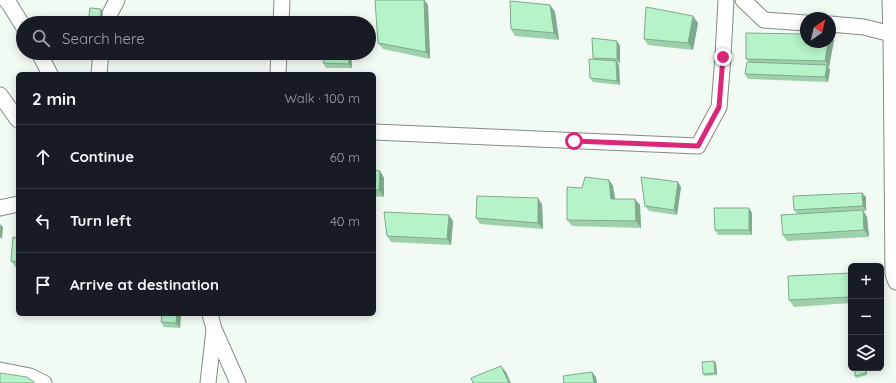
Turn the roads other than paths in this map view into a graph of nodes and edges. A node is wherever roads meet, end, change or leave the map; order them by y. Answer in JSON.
{"nodes":[{"id":1,"x":6,"y":0,"type":"edge"},
{"id":2,"x":117,"y":0,"type":"edge"},
{"id":3,"x":282,"y":0,"type":"edge"},
{"id":4,"x":726,"y":0,"type":"edge"},
{"id":5,"x":743,"y":0,"type":"edge"},
{"id":6,"x":890,"y":0,"type":"edge"},
{"id":7,"x":16,"y":16,"type":"edge"},
{"id":8,"x":109,"y":16,"type":"edge"},
{"id":9,"x":281,"y":16,"type":"edge"},
{"id":10,"x":800,"y":23,"type":"edge"},
{"id":11,"x":836,"y":25,"type":"edge"},
{"id":12,"x":894,"y":34,"type":"edge"},
{"id":13,"x":43,"y":60,"type":"edge"},
{"id":14,"x":100,"y":60,"type":"edge"},
{"id":15,"x":279,"y":60,"type":"edge"},
{"id":16,"x":49,"y":72,"type":"edge"},
{"id":17,"x":99,"y":72,"type":"edge"},
{"id":18,"x":278,"y":72,"type":"edge"},
{"id":19,"x":0,"y":95,"type":"edge"},
{"id":20,"x":16,"y":117,"type":"edge"},
{"id":21,"x":376,"y":132,"type":"edge"},
{"id":22,"x":16,"y":204,"type":"edge"},
{"id":23,"x":0,"y":208,"type":"edge"},
{"id":24,"x":896,"y":282,"type":"edge"},
{"id":25,"x":211,"y":316,"type":"edge"},
{"id":26,"x":214,"y":329,"type":"junction"},
{"id":27,"x":0,"y":370,"type":"edge"},
{"id":28,"x":44,"y":383,"type":"edge"},
{"id":29,"x":208,"y":383,"type":"edge"},
{"id":30,"x":238,"y":383,"type":"edge"}],
"edges":[{"from":1,"to":7,"type":"street"},
{"from":2,"to":8,"type":"street"},
{"from":3,"to":9,"type":"street"},
{"from":4,"to":21,"type":"street"},
{"from":5,"to":10,"type":"street"},
{"from":6,"to":12,"type":"street"},
{"from":11,"to":12,"type":"street"},
{"from":12,"to":24,"type":"street"},
{"from":13,"to":16,"type":"street"},
{"from":14,"to":17,"type":"street"},
{"from":15,"to":18,"type":"street"},
{"from":19,"to":20,"type":"street"},
{"from":22,"to":23,"type":"street"},
{"from":25,"to":26,"type":"street"},
{"from":26,"to":29,"type":"street"},
{"from":26,"to":30,"type":"street"},
{"from":27,"to":28,"type":"street"}]}
